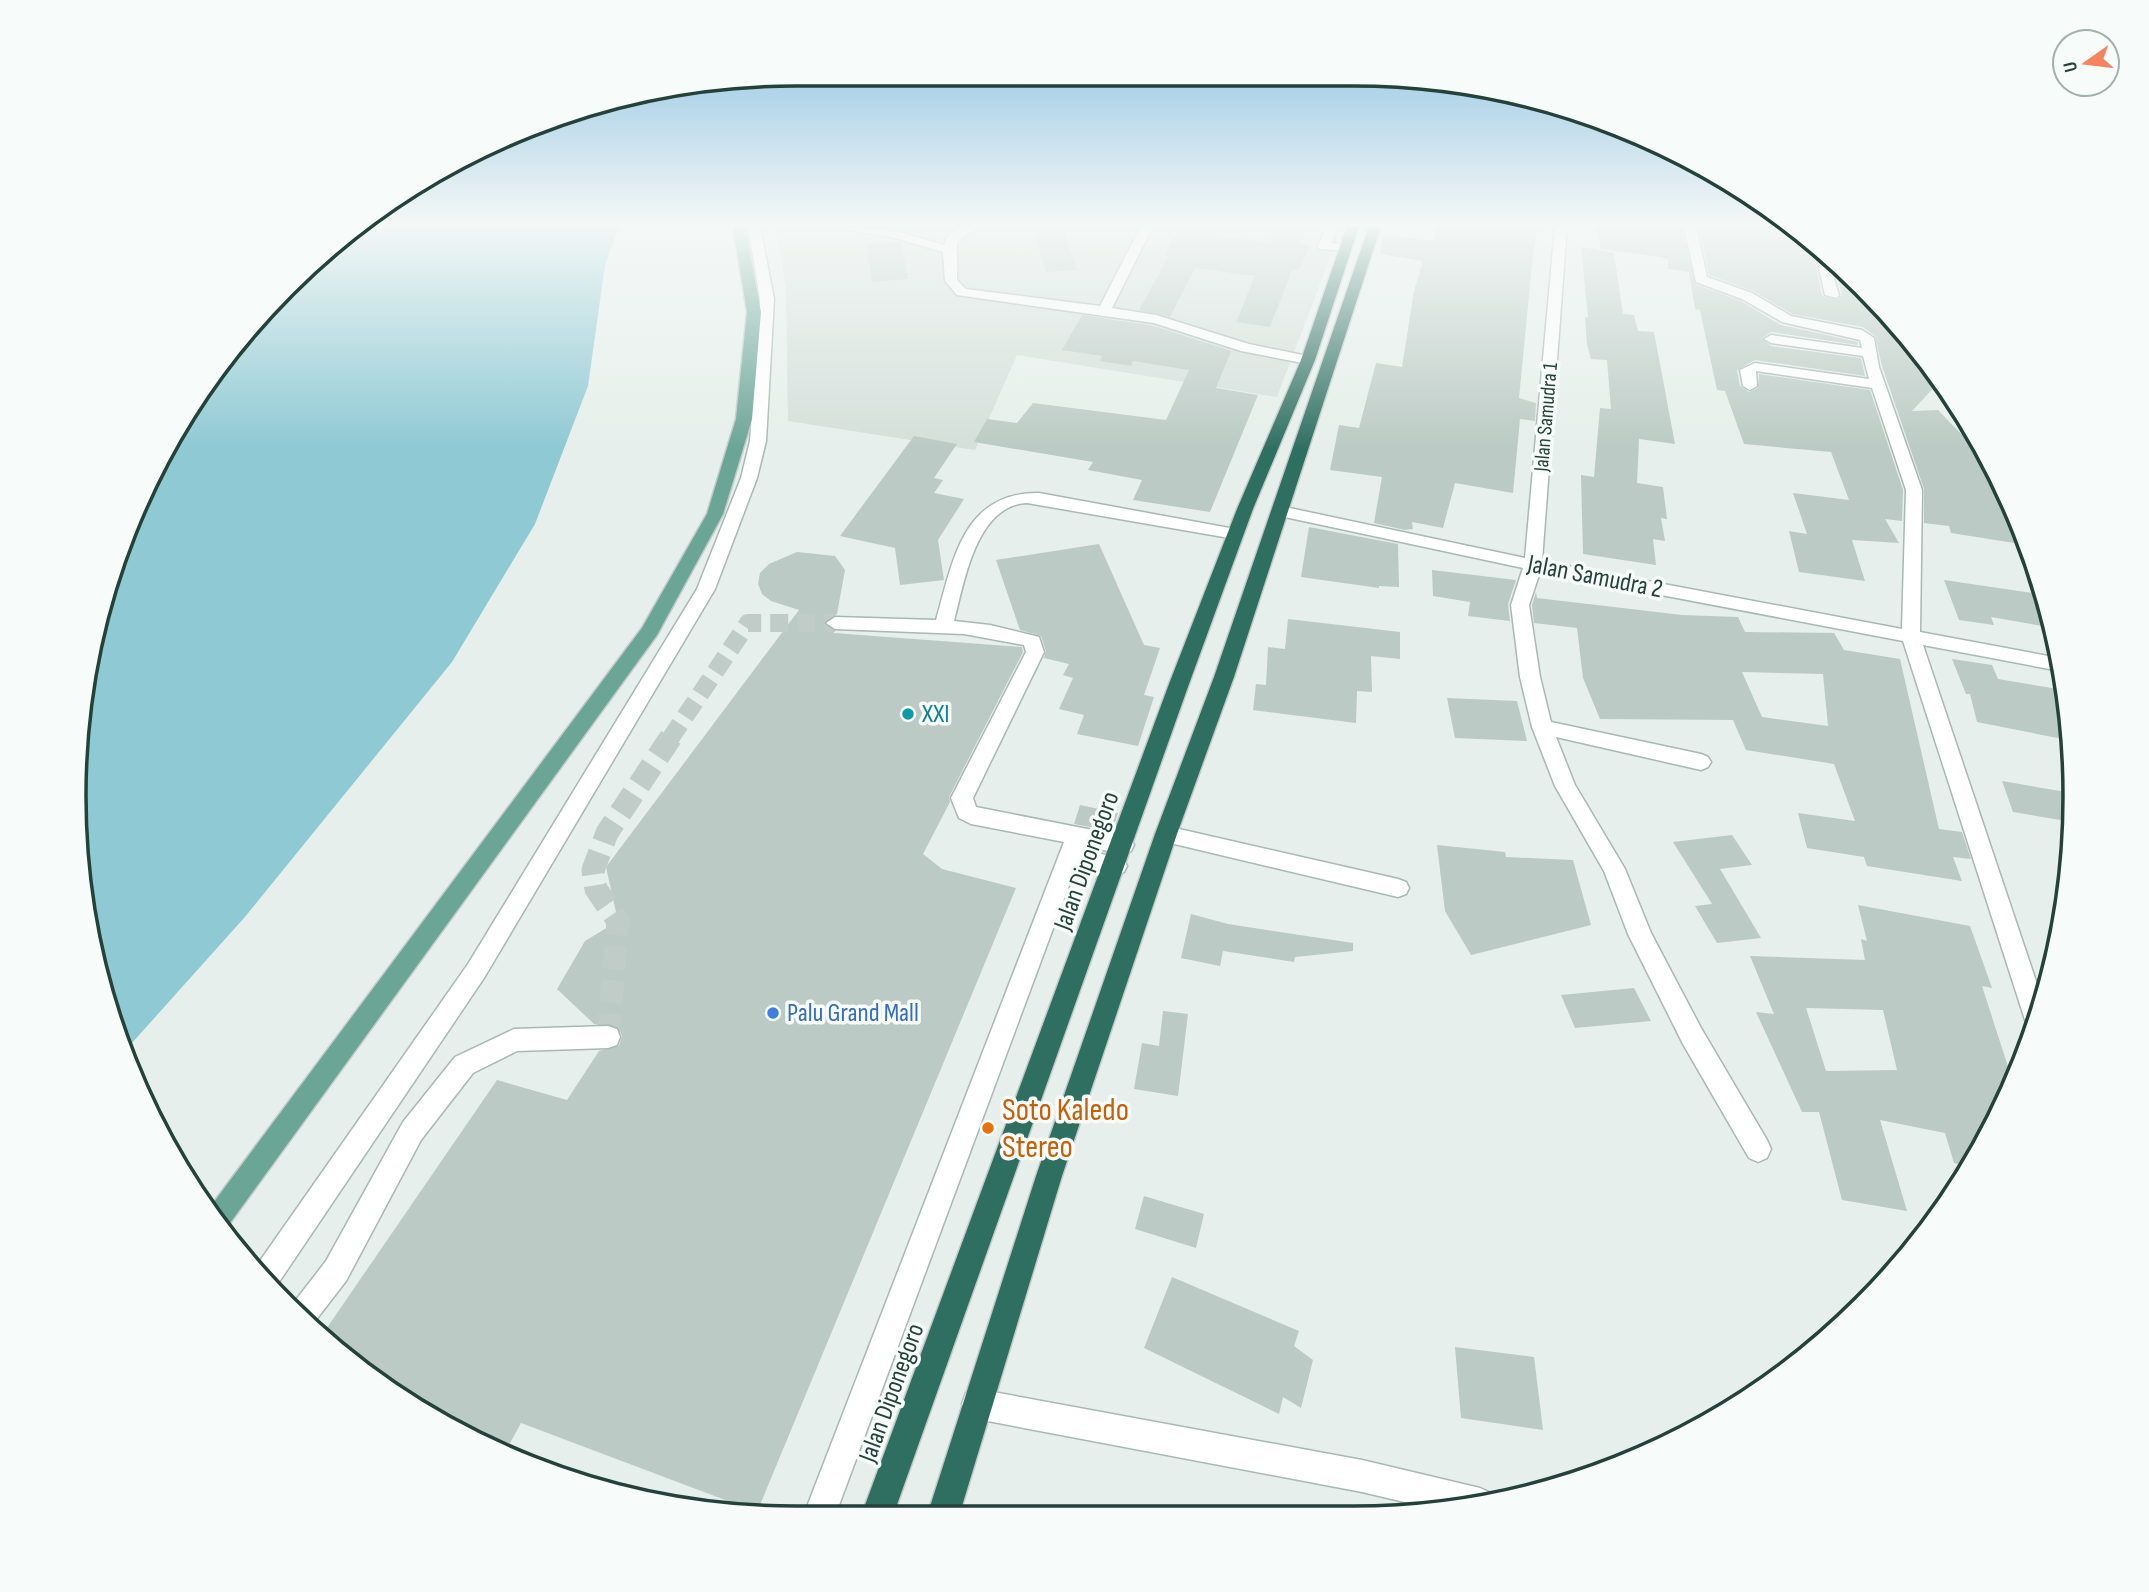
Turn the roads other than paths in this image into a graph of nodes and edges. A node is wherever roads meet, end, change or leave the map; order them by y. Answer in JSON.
{"nodes":[{"id":1,"x":752,"y":300,"type":"edge"},
{"id":2,"x":767,"y":300,"type":"edge"},
{"id":3,"x":1024,"y":300,"type":"edge"},
{"id":4,"x":1109,"y":300,"type":"edge"},
{"id":5,"x":1328,"y":300,"type":"edge"},
{"id":6,"x":1350,"y":300,"type":"edge"},
{"id":7,"x":1555,"y":300,"type":"edge"},
{"id":8,"x":1755,"y":300,"type":"edge"},
{"id":9,"x":1104,"y":311,"type":"junction"},
{"id":10,"x":1771,"y":339,"type":"dead end"},
{"id":11,"x":1869,"y":353,"type":"junction"},
{"id":12,"x":1308,"y":360,"type":"junction"},
{"id":13,"x":1879,"y":385,"type":"junction"},
{"id":14,"x":1750,"y":386,"type":"dead end"},
{"id":15,"x":1280,"y":511,"type":"junction"},
{"id":16,"x":1235,"y":534,"type":"junction"},
{"id":17,"x":1533,"y":565,"type":"junction"},
{"id":18,"x":835,"y":623,"type":"tunnel mouth"},
{"id":19,"x":943,"y":628,"type":"junction"},
{"id":20,"x":1911,"y":637,"type":"junction"},
{"id":21,"x":2051,"y":663,"type":"edge"},
{"id":22,"x":1542,"y":727,"type":"junction"},
{"id":23,"x":1701,"y":762,"type":"dead end"},
{"id":24,"x":1166,"y":834,"type":"junction"},
{"id":25,"x":1074,"y":845,"type":"junction"},
{"id":26,"x":1120,"y":855,"type":"junction"},
{"id":27,"x":1398,"y":888,"type":"dead end"},
{"id":28,"x":2035,"y":994,"type":"edge"},
{"id":29,"x":608,"y":1037,"type":"dead end"},
{"id":30,"x":1758,"y":1149,"type":"dead end"},
{"id":31,"x":222,"y":1213,"type":"edge"},
{"id":32,"x":269,"y":1272,"type":"edge"},
{"id":33,"x":306,"y":1309,"type":"edge"},
{"id":34,"x":977,"y":1404,"type":"junction"},
{"id":35,"x":1451,"y":1499,"type":"edge"},
{"id":36,"x":823,"y":1506,"type":"edge"},
{"id":37,"x":881,"y":1506,"type":"edge"},
{"id":38,"x":946,"y":1506,"type":"edge"}],
"edges":[{"from":1,"to":31,"type":"main road"},
{"from":2,"to":32,"type":"street"},
{"from":3,"to":9,"type":"street"},
{"from":4,"to":9,"type":"street"},
{"from":5,"to":12,"type":"highway","name":"Jalan Diponegoro"},
{"from":6,"to":15,"type":"highway"},
{"from":7,"to":17,"type":"street","name":"Jalan Samudra 1"},
{"from":8,"to":11,"type":"street"},
{"from":9,"to":12,"type":"street"},
{"from":10,"to":11,"type":"street"},
{"from":11,"to":13,"type":"street"},
{"from":12,"to":16,"type":"highway","name":"Jalan Diponegoro"},
{"from":13,"to":14,"type":"street"},
{"from":13,"to":20,"type":"street"},
{"from":15,"to":17,"type":"street","name":"Jalan Samudra 2"},
{"from":15,"to":24,"type":"highway"},
{"from":16,"to":19,"type":"street"},
{"from":16,"to":26,"type":"highway","name":"Jalan Diponegoro"},
{"from":17,"to":20,"type":"street","name":"Jalan Samudra 2"},
{"from":17,"to":22,"type":"street","name":"Jalan Samudra 1"},
{"from":18,"to":19,"type":"street"},
{"from":19,"to":25,"type":"street"},
{"from":20,"to":21,"type":"street","name":"Jalan Samudra 2"},
{"from":20,"to":28,"type":"street"},
{"from":22,"to":23,"type":"street"},
{"from":22,"to":30,"type":"street","name":"Jalan Samudra 1"},
{"from":24,"to":27,"type":"street"},
{"from":24,"to":34,"type":"highway"},
{"from":25,"to":26,"type":"street"},
{"from":25,"to":36,"type":"street"},
{"from":26,"to":37,"type":"highway","name":"Jalan Diponegoro"},
{"from":29,"to":33,"type":"street"},
{"from":34,"to":35,"type":"street"},
{"from":34,"to":38,"type":"highway"}]}
